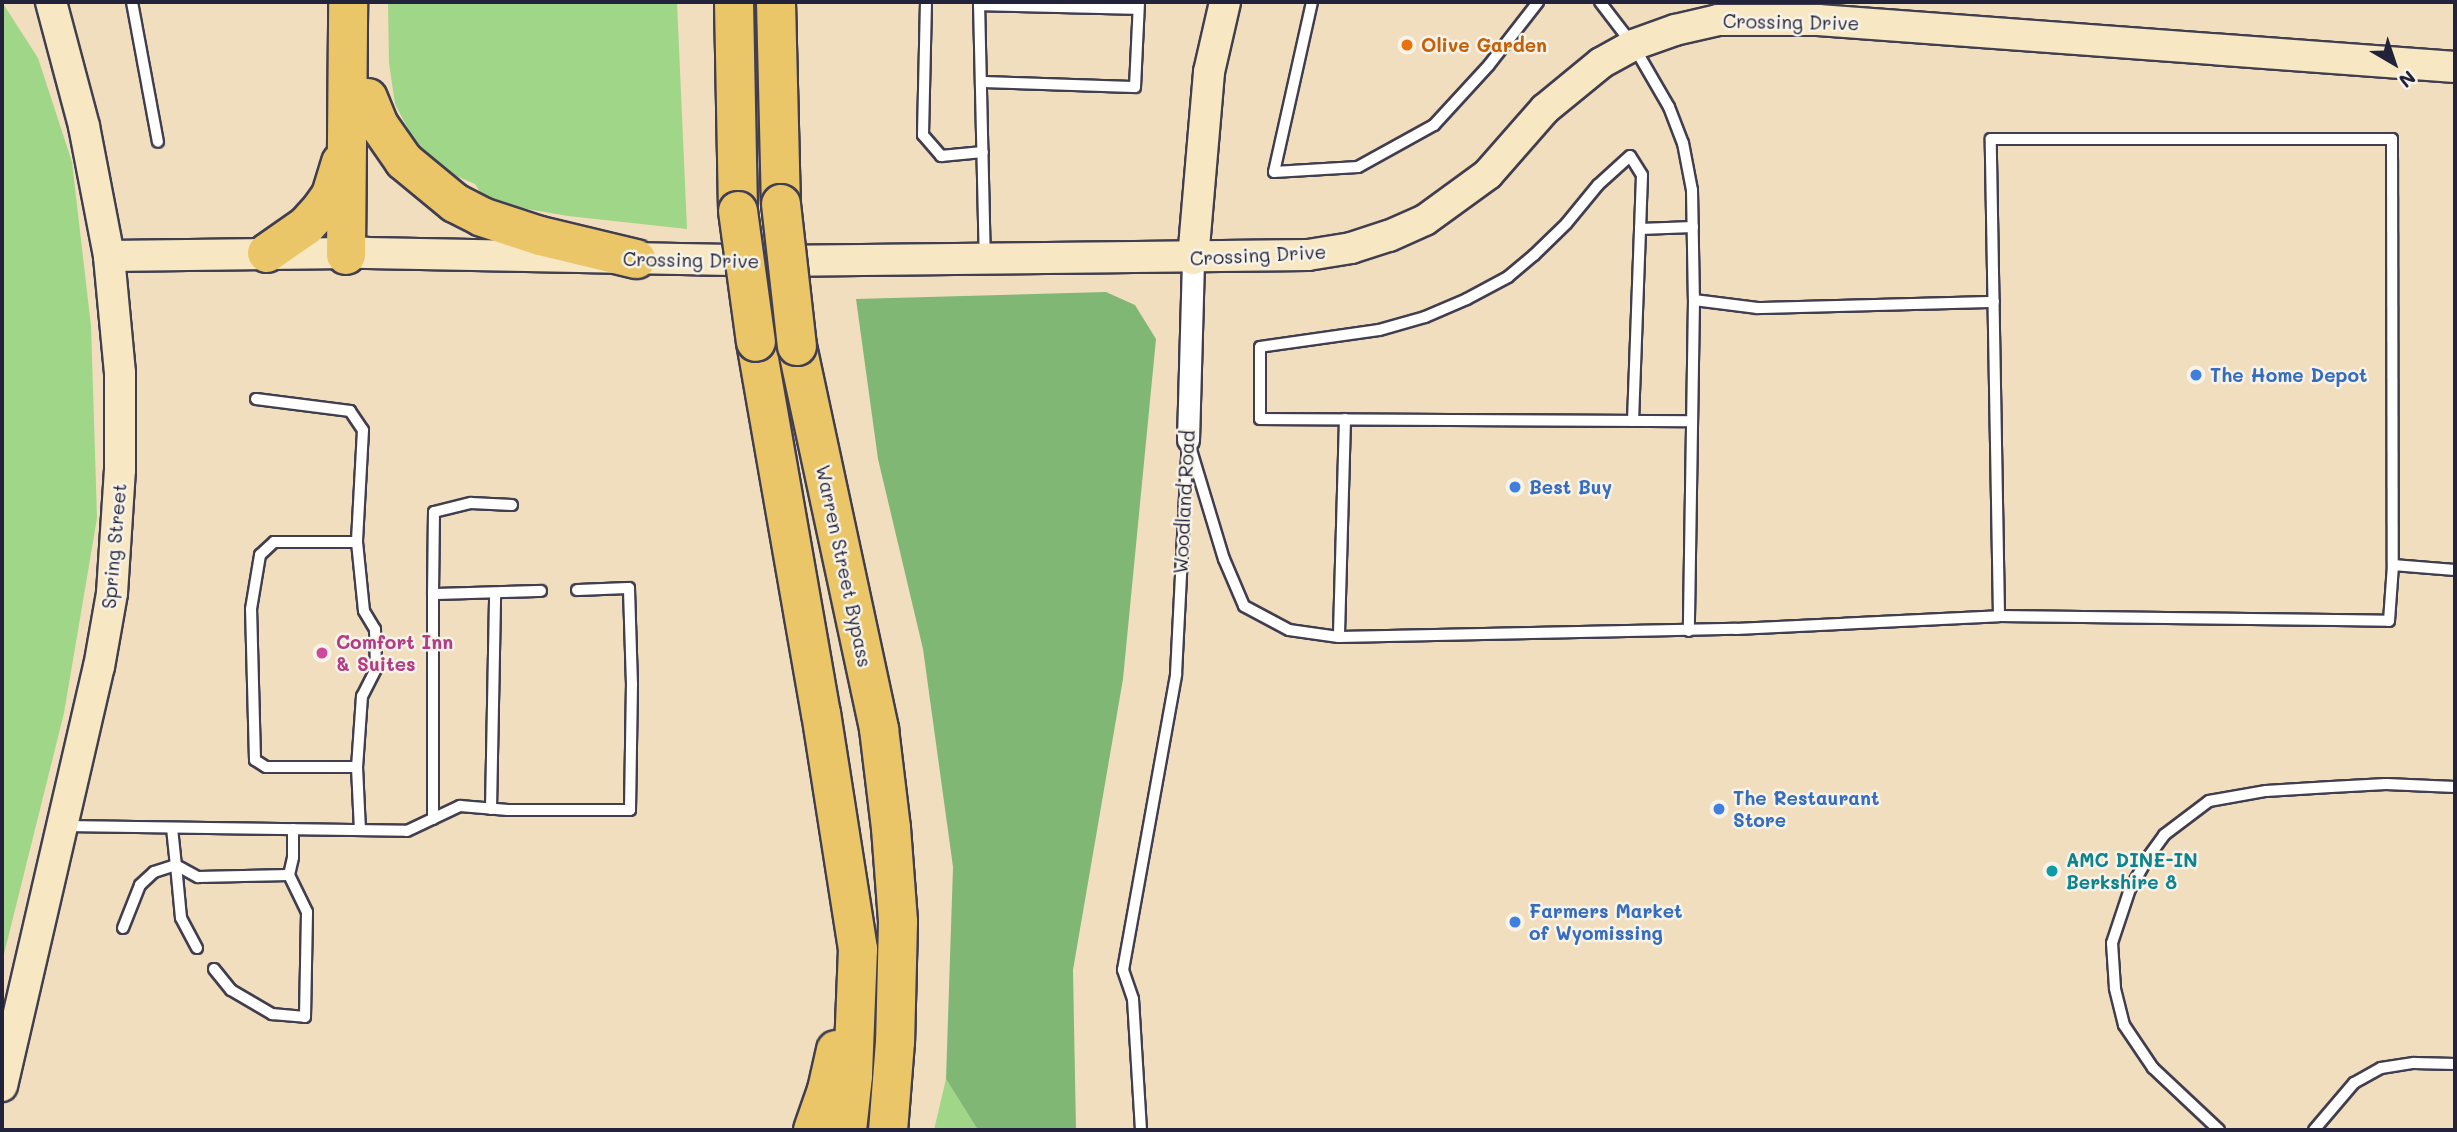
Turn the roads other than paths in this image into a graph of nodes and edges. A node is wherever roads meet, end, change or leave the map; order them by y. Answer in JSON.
{"nodes":[{"id":1,"x":132,"y":2,"type":"edge"},
{"id":2,"x":348,"y":2,"type":"edge"},
{"id":3,"x":369,"y":2,"type":"edge"},
{"id":4,"x":715,"y":2,"type":"edge"},
{"id":5,"x":734,"y":2,"type":"edge"},
{"id":6,"x":776,"y":2,"type":"edge"},
{"id":7,"x":789,"y":2,"type":"edge"},
{"id":8,"x":926,"y":2,"type":"edge"},
{"id":9,"x":1225,"y":2,"type":"edge"},
{"id":10,"x":1312,"y":2,"type":"edge"},
{"id":11,"x":1538,"y":2,"type":"edge"},
{"id":12,"x":1600,"y":2,"type":"edge"},
{"id":13,"x":49,"y":3,"type":"edge"},
{"id":14,"x":979,"y":3,"type":"edge"},
{"id":15,"x":1138,"y":5,"type":"edge"},
{"id":16,"x":1633,"y":45,"type":"junction"},
{"id":17,"x":2455,"y":67,"type":"edge"},
{"id":18,"x":981,"y":82,"type":"junction"},
{"id":19,"x":358,"y":111,"type":"junction"},
{"id":20,"x":158,"y":142,"type":"dead end"},
{"id":21,"x":779,"y":147,"type":"junction"},
{"id":22,"x":983,"y":152,"type":"junction"},
{"id":23,"x":737,"y":173,"type":"junction"},
{"id":24,"x":1693,"y":228,"type":"junction"},
{"id":25,"x":1640,"y":229,"type":"junction"},
{"id":26,"x":267,"y":253,"type":"junction"},
{"id":27,"x":357,"y":254,"type":"junction"},
{"id":28,"x":109,"y":257,"type":"junction"},
{"id":29,"x":636,"y":259,"type":"junction"},
{"id":30,"x":1193,"y":259,"type":"junction"},
{"id":31,"x":985,"y":260,"type":"junction"},
{"id":32,"x":1694,"y":300,"type":"junction"},
{"id":33,"x":1994,"y":302,"type":"junction"},
{"id":34,"x":256,"y":399,"type":"dead end"},
{"id":35,"x":1345,"y":419,"type":"junction"},
{"id":36,"x":1633,"y":421,"type":"junction"},
{"id":37,"x":1692,"y":421,"type":"junction"},
{"id":38,"x":1188,"y":440,"type":"junction"},
{"id":39,"x":512,"y":505,"type":"dead end"},
{"id":40,"x":357,"y":542,"type":"junction"},
{"id":41,"x":2393,"y":565,"type":"junction"},
{"id":42,"x":2455,"y":570,"type":"edge"},
{"id":43,"x":577,"y":590,"type":"dead end"},
{"id":44,"x":541,"y":591,"type":"dead end"},
{"id":45,"x":495,"y":593,"type":"junction"},
{"id":46,"x":433,"y":594,"type":"junction"},
{"id":47,"x":1999,"y":616,"type":"junction"},
{"id":48,"x":1689,"y":631,"type":"junction"},
{"id":49,"x":1339,"y":637,"type":"junction"},
{"id":50,"x":821,"y":713,"type":"junction"},
{"id":51,"x":357,"y":766,"type":"junction"},
{"id":52,"x":2455,"y":787,"type":"edge"},
{"id":53,"x":491,"y":808,"type":"junction"},
{"id":54,"x":433,"y":819,"type":"junction"},
{"id":55,"x":64,"y":826,"type":"junction"},
{"id":56,"x":172,"y":828,"type":"junction"},
{"id":57,"x":293,"y":830,"type":"junction"},
{"id":58,"x":360,"y":830,"type":"junction"},
{"id":59,"x":176,"y":865,"type":"junction"},
{"id":60,"x":289,"y":875,"type":"junction"},
{"id":61,"x":123,"y":928,"type":"dead end"},
{"id":62,"x":197,"y":948,"type":"dead end"},
{"id":63,"x":214,"y":969,"type":"dead end"},
{"id":64,"x":7,"y":1042,"type":"edge"},
{"id":65,"x":2455,"y":1065,"type":"edge"},
{"id":66,"x":2,"y":1086,"type":"edge"},
{"id":67,"x":813,"y":1130,"type":"edge"},
{"id":68,"x":847,"y":1130,"type":"edge"},
{"id":69,"x":888,"y":1130,"type":"edge"},
{"id":70,"x":1141,"y":1130,"type":"edge"},
{"id":71,"x":2219,"y":1130,"type":"edge"},
{"id":72,"x":2314,"y":1130,"type":"edge"}],
"edges":[{"from":1,"to":20,"type":"lane"},
{"from":2,"to":19,"type":"highway"},
{"from":3,"to":19,"type":"highway"},
{"from":4,"to":23,"type":"highway"},
{"from":5,"to":23,"type":"highway"},
{"from":6,"to":21,"type":"highway","name":"Warren Street Bypass"},
{"from":7,"to":21,"type":"highway"},
{"from":8,"to":22,"type":"lane"},
{"from":9,"to":30,"type":"street","name":"Woodland Road"},
{"from":10,"to":11,"type":"lane"},
{"from":12,"to":16,"type":"lane"},
{"from":13,"to":28,"type":"street","name":"Spring Street"},
{"from":14,"to":15,"type":"lane"},
{"from":14,"to":18,"type":"lane"},
{"from":15,"to":18,"type":"lane"},
{"from":16,"to":17,"type":"street","name":"Crossing Drive"},
{"from":16,"to":24,"type":"lane"},
{"from":16,"to":30,"type":"street","name":"Crossing Drive"},
{"from":18,"to":22,"type":"lane"},
{"from":19,"to":26,"type":"highway"},
{"from":19,"to":27,"type":"highway"},
{"from":19,"to":29,"type":"highway"},
{"from":21,"to":69,"type":"highway","name":"Warren Street Bypass","bridge":true},
{"from":22,"to":31,"type":"lane"},
{"from":23,"to":50,"type":"highway","bridge":true},
{"from":24,"to":25,"type":"lane"},
{"from":24,"to":32,"type":"lane"},
{"from":25,"to":35,"type":"lane"},
{"from":25,"to":36,"type":"lane"},
{"from":26,"to":27,"type":"street","name":"Crossing Drive"},
{"from":26,"to":28,"type":"street","name":"Crossing Drive"},
{"from":27,"to":29,"type":"street","name":"Crossing Drive"},
{"from":28,"to":55,"type":"street","name":"Spring Street"},
{"from":29,"to":31,"type":"street","name":"Crossing Drive"},
{"from":30,"to":31,"type":"street","name":"Crossing Drive"},
{"from":30,"to":38,"type":"street","name":"Woodland Road"},
{"from":32,"to":33,"type":"lane"},
{"from":32,"to":37,"type":"lane"},
{"from":33,"to":41,"type":"lane"},
{"from":33,"to":47,"type":"lane"},
{"from":34,"to":40,"type":"lane"},
{"from":35,"to":36,"type":"lane"},
{"from":35,"to":49,"type":"lane"},
{"from":36,"to":37,"type":"lane"},
{"from":37,"to":48,"type":"lane"},
{"from":38,"to":49,"type":"lane"},
{"from":38,"to":70,"type":"lane","name":"Woodland Road"},
{"from":39,"to":46,"type":"lane"},
{"from":40,"to":51,"type":"lane"},
{"from":40,"to":51,"type":"lane"},
{"from":41,"to":42,"type":"lane"},
{"from":41,"to":47,"type":"lane"},
{"from":43,"to":53,"type":"lane"},
{"from":44,"to":45,"type":"lane"},
{"from":45,"to":46,"type":"lane"},
{"from":45,"to":53,"type":"lane"},
{"from":46,"to":54,"type":"lane"},
{"from":47,"to":48,"type":"lane"},
{"from":48,"to":49,"type":"lane"},
{"from":50,"to":67,"type":"highway"},
{"from":50,"to":68,"type":"highway"},
{"from":51,"to":58,"type":"lane"},
{"from":52,"to":71,"type":"lane"},
{"from":53,"to":54,"type":"lane"},
{"from":54,"to":58,"type":"lane"},
{"from":55,"to":56,"type":"lane"},
{"from":55,"to":64,"type":"street","name":"Spring Street"},
{"from":56,"to":57,"type":"lane"},
{"from":56,"to":59,"type":"lane"},
{"from":57,"to":58,"type":"lane"},
{"from":57,"to":60,"type":"lane"},
{"from":59,"to":60,"type":"lane"},
{"from":59,"to":61,"type":"lane"},
{"from":59,"to":62,"type":"lane"},
{"from":60,"to":63,"type":"lane"},
{"from":64,"to":66,"type":"street","name":"Spring Street"},
{"from":65,"to":72,"type":"lane"}]}
